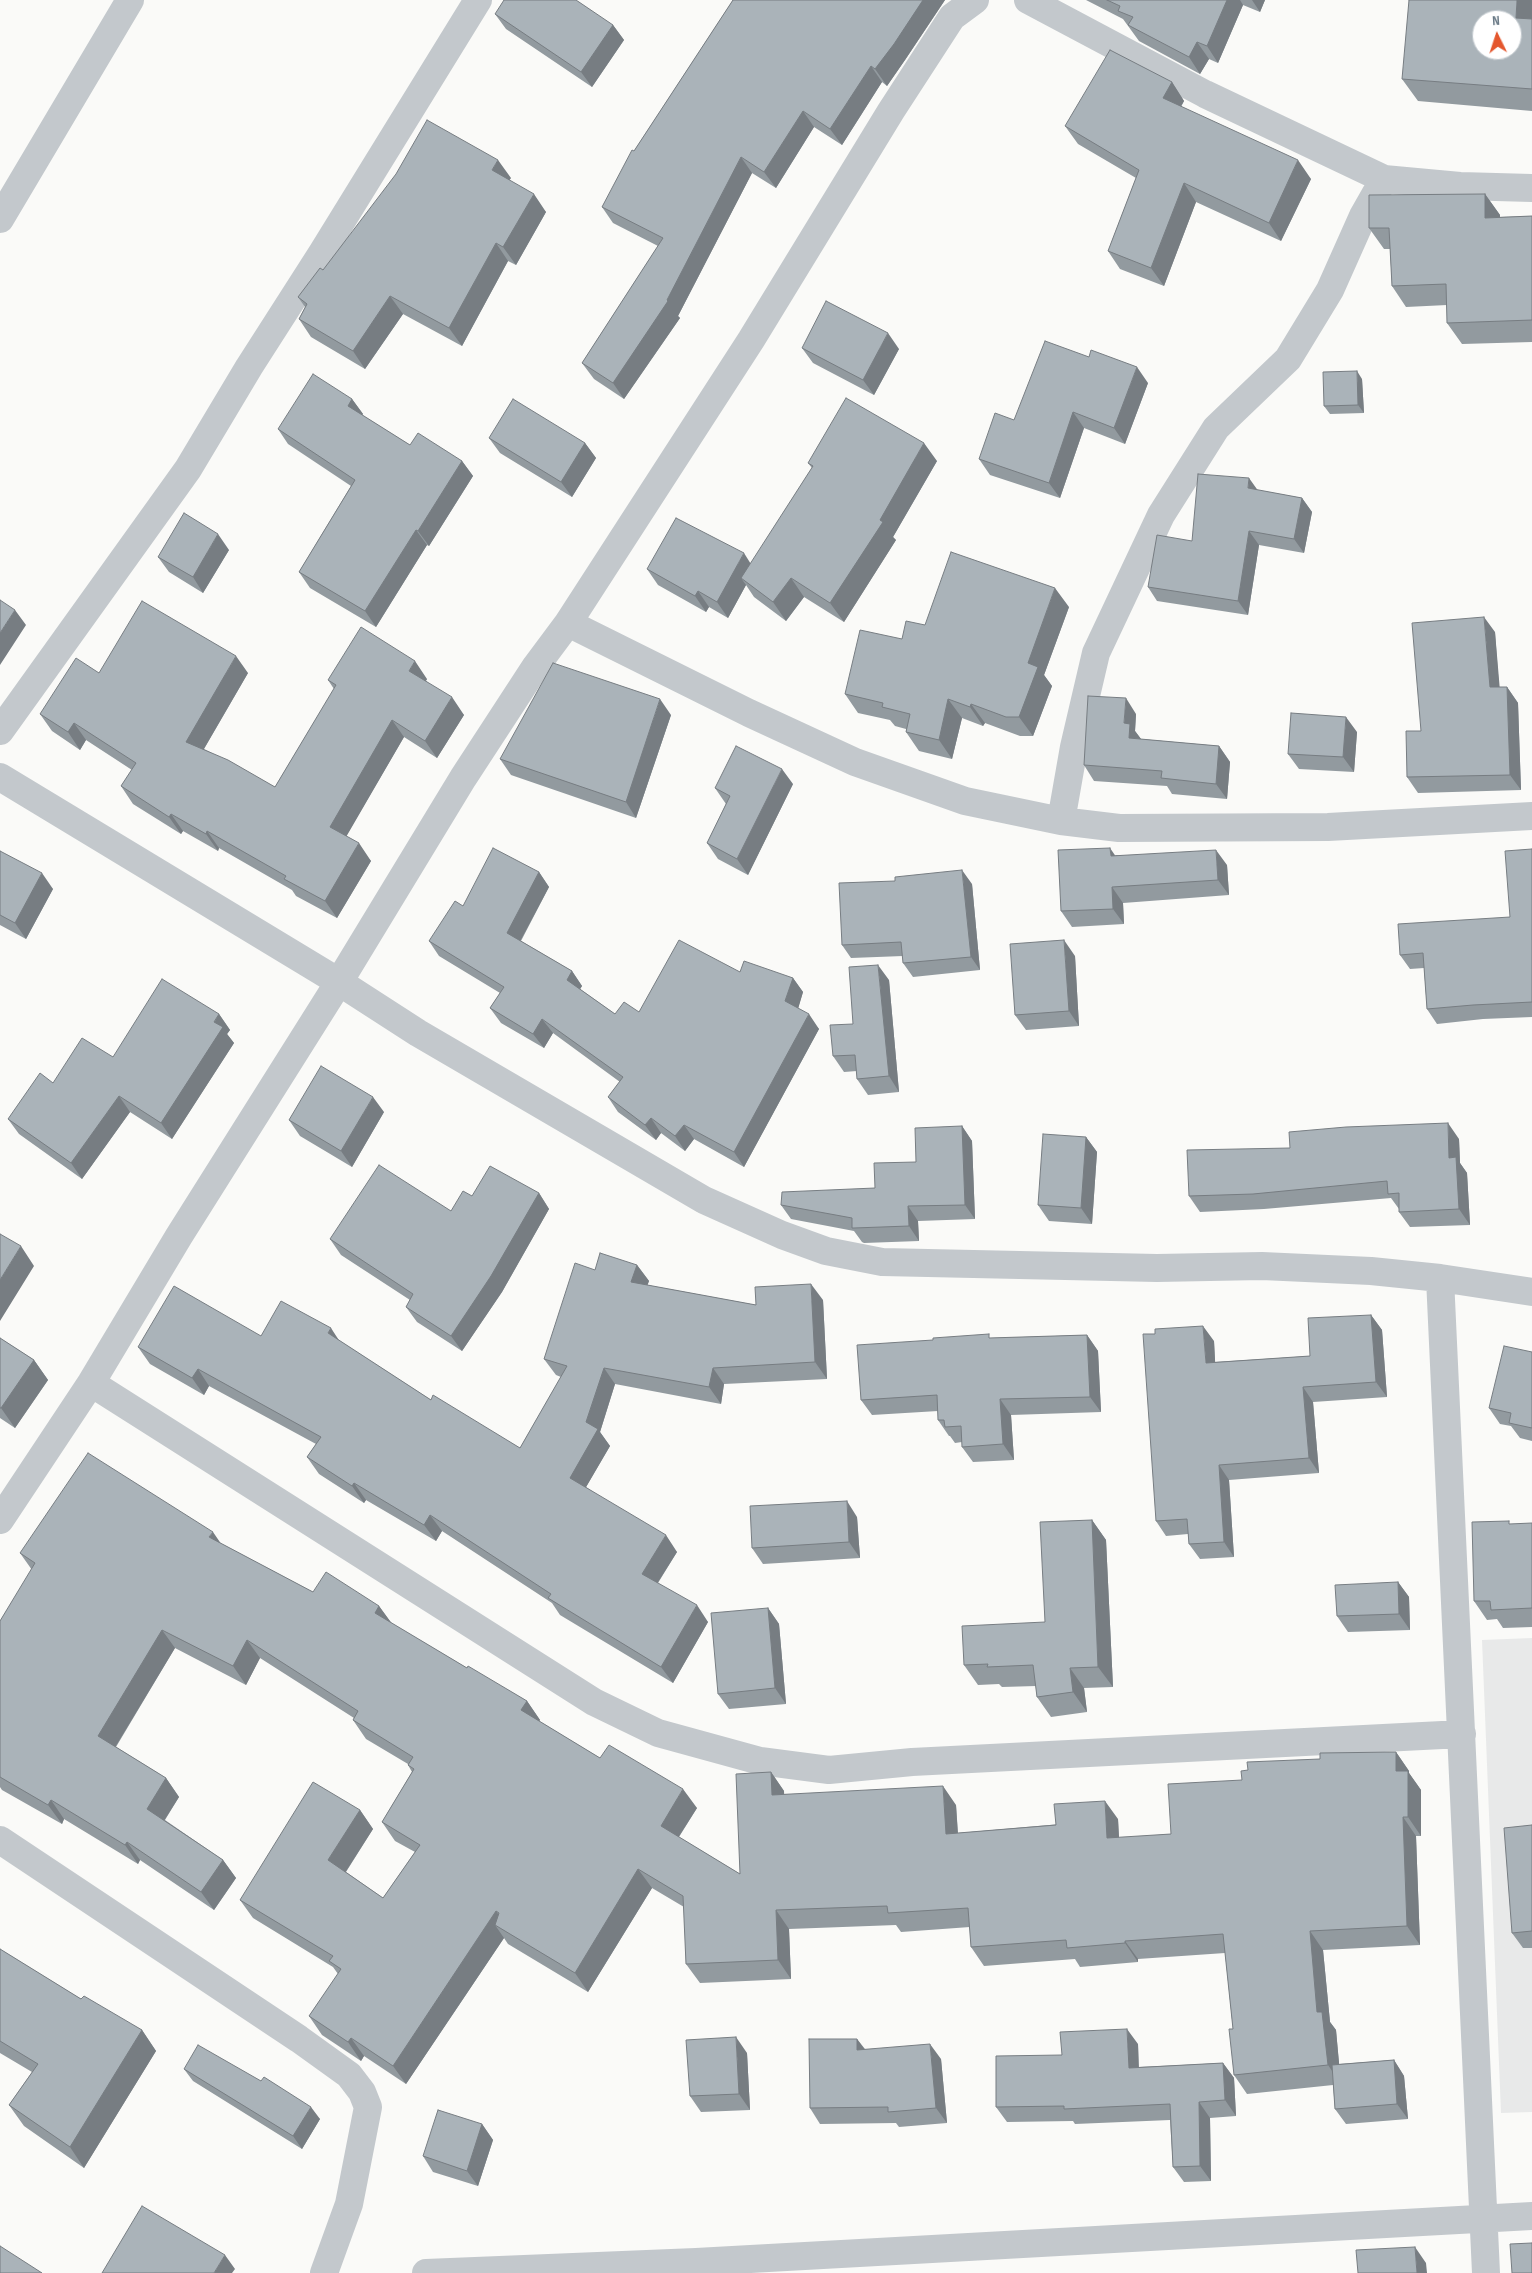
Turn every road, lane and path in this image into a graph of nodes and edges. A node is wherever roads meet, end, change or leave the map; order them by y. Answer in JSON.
{"nodes":[{"id":1,"x":130,"y":0,"type":"edge"},
{"id":2,"x":478,"y":0,"type":"edge"},
{"id":3,"x":975,"y":0,"type":"edge"},
{"id":4,"x":1028,"y":0,"type":"edge"},
{"id":5,"x":1384,"y":179,"type":"junction"},
{"id":6,"x":1532,"y":188,"type":"edge"},
{"id":7,"x":0,"y":218,"type":"edge"},
{"id":8,"x":568,"y":623,"type":"junction"},
{"id":9,"x":0,"y":731,"type":"edge"},
{"id":10,"x":0,"y":777,"type":"edge"},
{"id":11,"x":1532,"y":816,"type":"edge"},
{"id":12,"x":1060,"y":821,"type":"junction"},
{"id":13,"x":339,"y":982,"type":"junction"},
{"id":14,"x":1440,"y":1278,"type":"junction"},
{"id":15,"x":1532,"y":1292,"type":"edge"},
{"id":16,"x":91,"y":1383,"type":"junction"},
{"id":17,"x":0,"y":1520,"type":"edge"},
{"id":18,"x":1462,"y":1734,"type":"junction"},
{"id":19,"x":0,"y":1840,"type":"edge"},
{"id":20,"x":1532,"y":2216,"type":"edge"},
{"id":21,"x":1484,"y":2219,"type":"junction"},
{"id":22,"x":696,"y":2268,"type":"edge"},
{"id":23,"x":324,"y":2273,"type":"edge"},
{"id":24,"x":426,"y":2273,"type":"edge"},
{"id":25,"x":1486,"y":2273,"type":"edge"}],
"edges":[{"from":1,"to":7,"type":"street"},
{"from":2,"to":9,"type":"street"},
{"from":3,"to":8,"type":"street"},
{"from":4,"to":5,"type":"street"},
{"from":5,"to":6,"type":"street"},
{"from":5,"to":12,"type":"street"},
{"from":8,"to":12,"type":"street"},
{"from":8,"to":13,"type":"street"},
{"from":10,"to":13,"type":"street"},
{"from":11,"to":12,"type":"street"},
{"from":13,"to":14,"type":"street"},
{"from":13,"to":16,"type":"street"},
{"from":14,"to":15,"type":"street"},
{"from":14,"to":18,"type":"street"},
{"from":16,"to":17,"type":"street"},
{"from":16,"to":18,"type":"street"},
{"from":18,"to":21,"type":"street"},
{"from":19,"to":23,"type":"street"},
{"from":20,"to":21,"type":"street"},
{"from":21,"to":22,"type":"street"},
{"from":21,"to":25,"type":"street"},
{"from":22,"to":24,"type":"street"}]}
